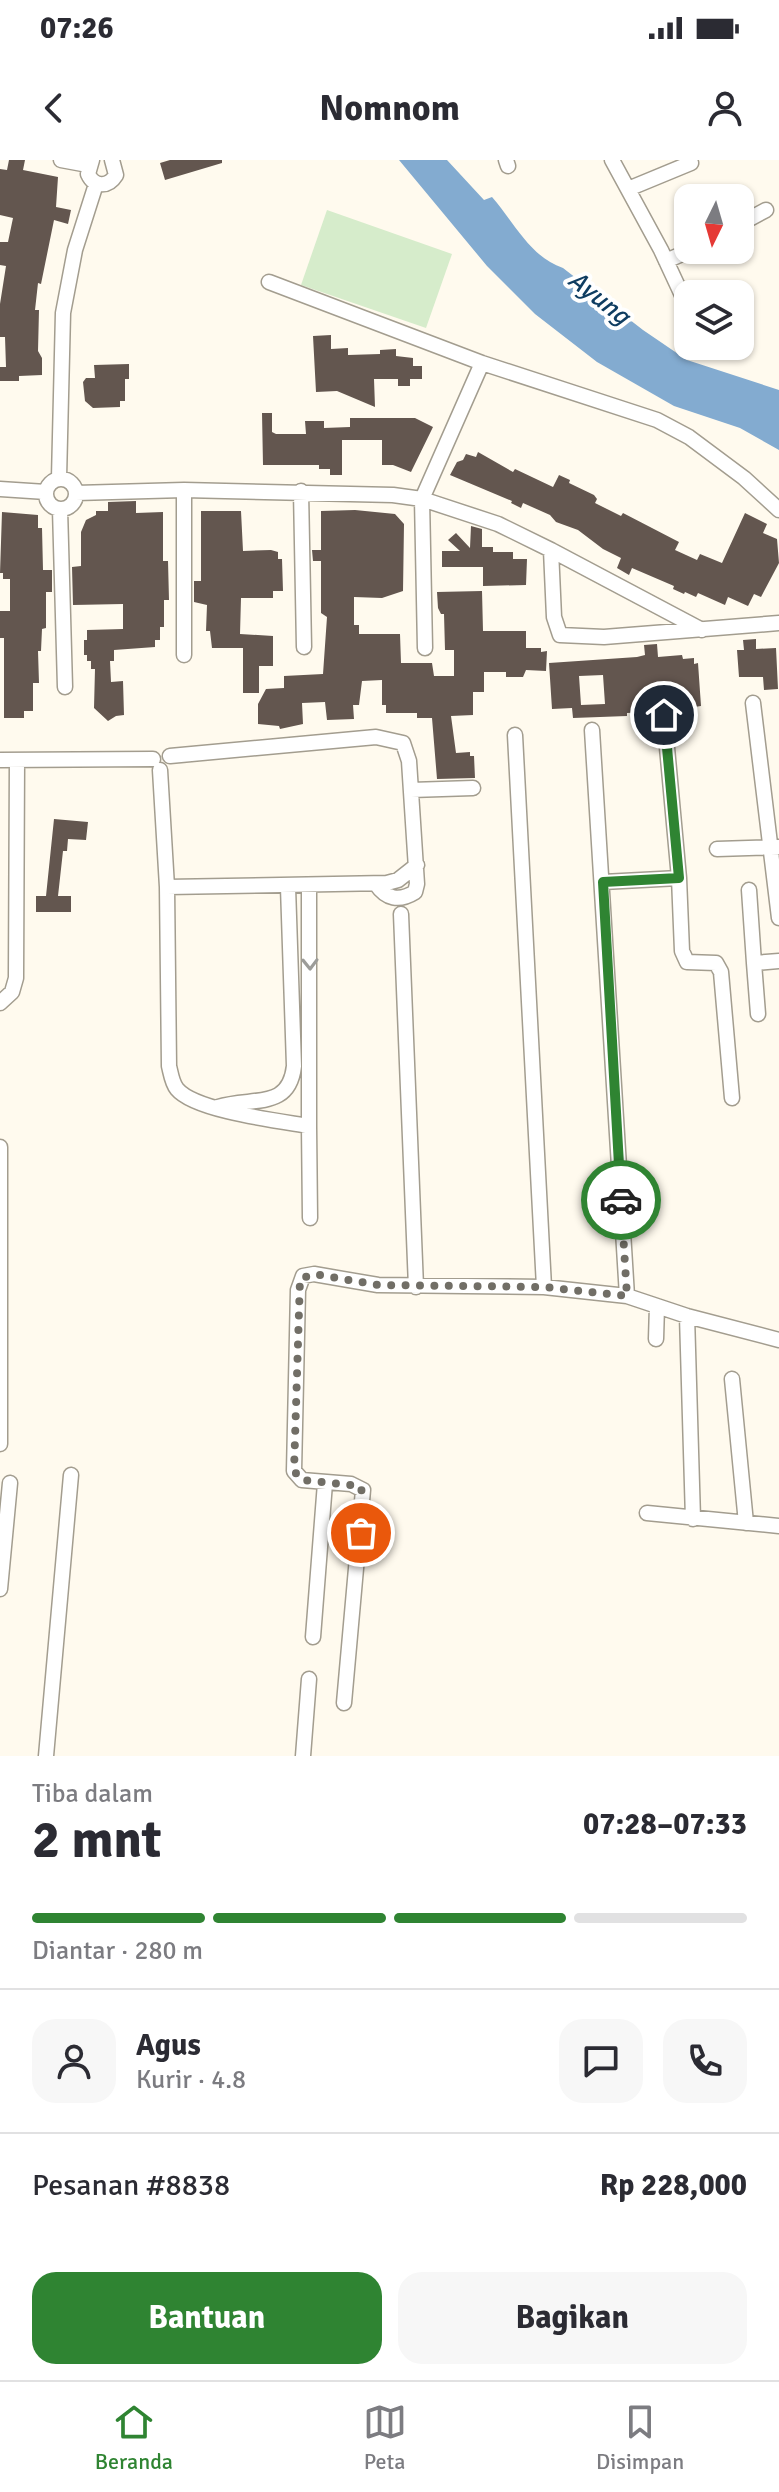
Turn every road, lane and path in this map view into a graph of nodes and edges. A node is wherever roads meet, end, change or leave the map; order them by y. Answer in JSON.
{"nodes":[{"id":1,"x":61,"y":160,"type":"edge"},
{"id":2,"x":112,"y":160,"type":"edge"},
{"id":3,"x":612,"y":160,"type":"edge"},
{"id":4,"x":90,"y":163,"type":"edge"},
{"id":5,"x":691,"y":163,"type":"dead end"},
{"id":6,"x":96,"y":184,"type":"junction"},
{"id":7,"x":628,"y":189,"type":"junction"},
{"id":8,"x":766,"y":210,"type":"dead end"},
{"id":9,"x":754,"y":216,"type":"edge"},
{"id":10,"x":674,"y":257,"type":"edge"},
{"id":11,"x":666,"y":261,"type":"junction"},
{"id":12,"x":675,"y":280,"type":"edge"},
{"id":13,"x":269,"y":282,"type":"dead end"},
{"id":14,"x":482,"y":363,"type":"junction"},
{"id":15,"x":59,"y":478,"type":"junction"},
{"id":16,"x":0,"y":489,"type":"edge"},
{"id":17,"x":184,"y":490,"type":"junction"},
{"id":18,"x":301,"y":491,"type":"junction"},
{"id":19,"x":46,"y":492,"type":"junction"},
{"id":20,"x":76,"y":493,"type":"junction"},
{"id":21,"x":422,"y":499,"type":"junction"},
{"id":22,"x":60,"y":509,"type":"junction"},
{"id":23,"x":779,"y":510,"type":"edge"},
{"id":24,"x":551,"y":550,"type":"junction"},
{"id":25,"x":779,"y":623,"type":"edge"},
{"id":26,"x":702,"y":630,"type":"junction"},
{"id":27,"x":304,"y":647,"type":"dead end"},
{"id":28,"x":425,"y":648,"type":"dead end"},
{"id":29,"x":184,"y":655,"type":"dead end"},
{"id":30,"x":65,"y":687,"type":"dead end"},
{"id":31,"x":753,"y":703,"type":"dead end"},
{"id":32,"x":664,"y":715,"type":"dead end"},
{"id":33,"x":592,"y":730,"type":"dead end"},
{"id":34,"x":515,"y":735,"type":"dead end"},
{"id":35,"x":0,"y":760,"type":"edge"},
{"id":36,"x":17,"y":760,"type":"junction"},
{"id":37,"x":156,"y":765,"type":"junction"},
{"id":38,"x":473,"y":788,"type":"dead end"},
{"id":39,"x":411,"y":790,"type":"junction"},
{"id":40,"x":776,"y":847,"type":"edge"},
{"id":41,"x":717,"y":849,"type":"dead end"},
{"id":42,"x":679,"y":878,"type":"junction"},
{"id":43,"x":603,"y":882,"type":"junction"},
{"id":44,"x":309,"y":886,"type":"junction"},
{"id":45,"x":167,"y":887,"type":"junction"},
{"id":46,"x":288,"y":887,"type":"junction"},
{"id":47,"x":749,"y":890,"type":"dead end"},
{"id":48,"x":401,"y":914,"type":"dead end"},
{"id":49,"x":779,"y":918,"type":"edge"},
{"id":50,"x":779,"y":961,"type":"edge"},
{"id":51,"x":754,"y":963,"type":"junction"},
{"id":52,"x":0,"y":1003,"type":"edge"},
{"id":53,"x":758,"y":1014,"type":"dead end"},
{"id":54,"x":294,"y":1066,"type":"junction"},
{"id":55,"x":311,"y":1066,"type":"junction"},
{"id":56,"x":732,"y":1098,"type":"dead end"},
{"id":57,"x":251,"y":1100,"type":"junction"},
{"id":58,"x":218,"y":1107,"type":"junction"},
{"id":59,"x":248,"y":1116,"type":"junction"},
{"id":60,"x":309,"y":1126,"type":"junction"},
{"id":61,"x":0,"y":1147,"type":"edge"},
{"id":62,"x":310,"y":1218,"type":"dead end"},
{"id":63,"x":416,"y":1287,"type":"junction"},
{"id":64,"x":544,"y":1287,"type":"junction"},
{"id":65,"x":627,"y":1296,"type":"junction"},
{"id":66,"x":657,"y":1306,"type":"junction"},
{"id":67,"x":687,"y":1316,"type":"junction"},
{"id":68,"x":656,"y":1339,"type":"dead end"},
{"id":69,"x":779,"y":1340,"type":"edge"},
{"id":70,"x":732,"y":1379,"type":"dead end"},
{"id":71,"x":0,"y":1444,"type":"edge"},
{"id":72,"x":71,"y":1475,"type":"dead end"},
{"id":73,"x":10,"y":1483,"type":"dead end"},
{"id":74,"x":325,"y":1483,"type":"junction"},
{"id":75,"x":647,"y":1513,"type":"dead end"},
{"id":76,"x":693,"y":1519,"type":"junction"},
{"id":77,"x":746,"y":1523,"type":"junction"},
{"id":78,"x":779,"y":1526,"type":"edge"},
{"id":79,"x":0,"y":1589,"type":"edge"},
{"id":80,"x":313,"y":1637,"type":"dead end"},
{"id":81,"x":309,"y":1679,"type":"dead end"},
{"id":82,"x":344,"y":1703,"type":"dead end"},
{"id":83,"x":46,"y":1756,"type":"edge"},
{"id":84,"x":303,"y":1756,"type":"edge"}],
"edges":[{"from":1,"to":4,"type":"street"},
{"from":2,"to":6,"type":"street"},
{"from":3,"to":7,"type":"street"},
{"from":4,"to":6,"type":"street"},
{"from":5,"to":7,"type":"street"},
{"from":6,"to":15,"type":"street"},
{"from":7,"to":11,"type":"street"},
{"from":8,"to":9,"type":"street"},
{"from":10,"to":11,"type":"street"},
{"from":11,"to":12,"type":"street"},
{"from":13,"to":14,"type":"street"},
{"from":14,"to":21,"type":"street"},
{"from":14,"to":23,"type":"street"},
{"from":15,"to":19,"type":"street"},
{"from":15,"to":20,"type":"street"},
{"from":16,"to":19,"type":"street"},
{"from":17,"to":18,"type":"street"},
{"from":17,"to":20,"type":"street"},
{"from":17,"to":29,"type":"street"},
{"from":18,"to":21,"type":"street"},
{"from":18,"to":27,"type":"street"},
{"from":19,"to":22,"type":"street"},
{"from":20,"to":22,"type":"street"},
{"from":21,"to":24,"type":"street"},
{"from":21,"to":28,"type":"street"},
{"from":22,"to":30,"type":"street"},
{"from":24,"to":26,"type":"street"},
{"from":24,"to":26,"type":"street"},
{"from":25,"to":26,"type":"street"},
{"from":31,"to":40,"type":"street"},
{"from":32,"to":42,"type":"street"},
{"from":33,"to":43,"type":"street"},
{"from":34,"to":64,"type":"street"},
{"from":35,"to":36,"type":"street"},
{"from":36,"to":37,"type":"street"},
{"from":36,"to":52,"type":"street"},
{"from":37,"to":39,"type":"street"},
{"from":37,"to":45,"type":"street"},
{"from":38,"to":39,"type":"street"},
{"from":39,"to":44,"type":"street"},
{"from":40,"to":41,"type":"street"},
{"from":40,"to":49,"type":"street"},
{"from":42,"to":43,"type":"street"},
{"from":42,"to":56,"type":"street"},
{"from":43,"to":65,"type":"street"},
{"from":44,"to":46,"type":"street"},
{"from":44,"to":55,"type":"street","one_way":true},
{"from":45,"to":46,"type":"street"},
{"from":45,"to":58,"type":"street"},
{"from":46,"to":54,"type":"street"},
{"from":47,"to":51,"type":"street"},
{"from":48,"to":63,"type":"street"},
{"from":50,"to":51,"type":"street"},
{"from":51,"to":53,"type":"street"},
{"from":54,"to":55,"type":"street"},
{"from":54,"to":57,"type":"street"},
{"from":55,"to":60,"type":"street"},
{"from":57,"to":58,"type":"street"},
{"from":57,"to":59,"type":"street"},
{"from":58,"to":59,"type":"street"},
{"from":59,"to":60,"type":"street"},
{"from":60,"to":62,"type":"street"},
{"from":61,"to":71,"type":"street"},
{"from":63,"to":64,"type":"street"},
{"from":63,"to":74,"type":"street"},
{"from":64,"to":65,"type":"street"},
{"from":65,"to":66,"type":"street"},
{"from":66,"to":67,"type":"street"},
{"from":66,"to":68,"type":"street"},
{"from":67,"to":69,"type":"street"},
{"from":67,"to":76,"type":"street"},
{"from":70,"to":77,"type":"street"},
{"from":72,"to":83,"type":"street"},
{"from":73,"to":79,"type":"street"},
{"from":74,"to":80,"type":"street"},
{"from":74,"to":82,"type":"street"},
{"from":75,"to":76,"type":"street"},
{"from":76,"to":77,"type":"street"},
{"from":77,"to":78,"type":"street"},
{"from":81,"to":84,"type":"street"}]}
